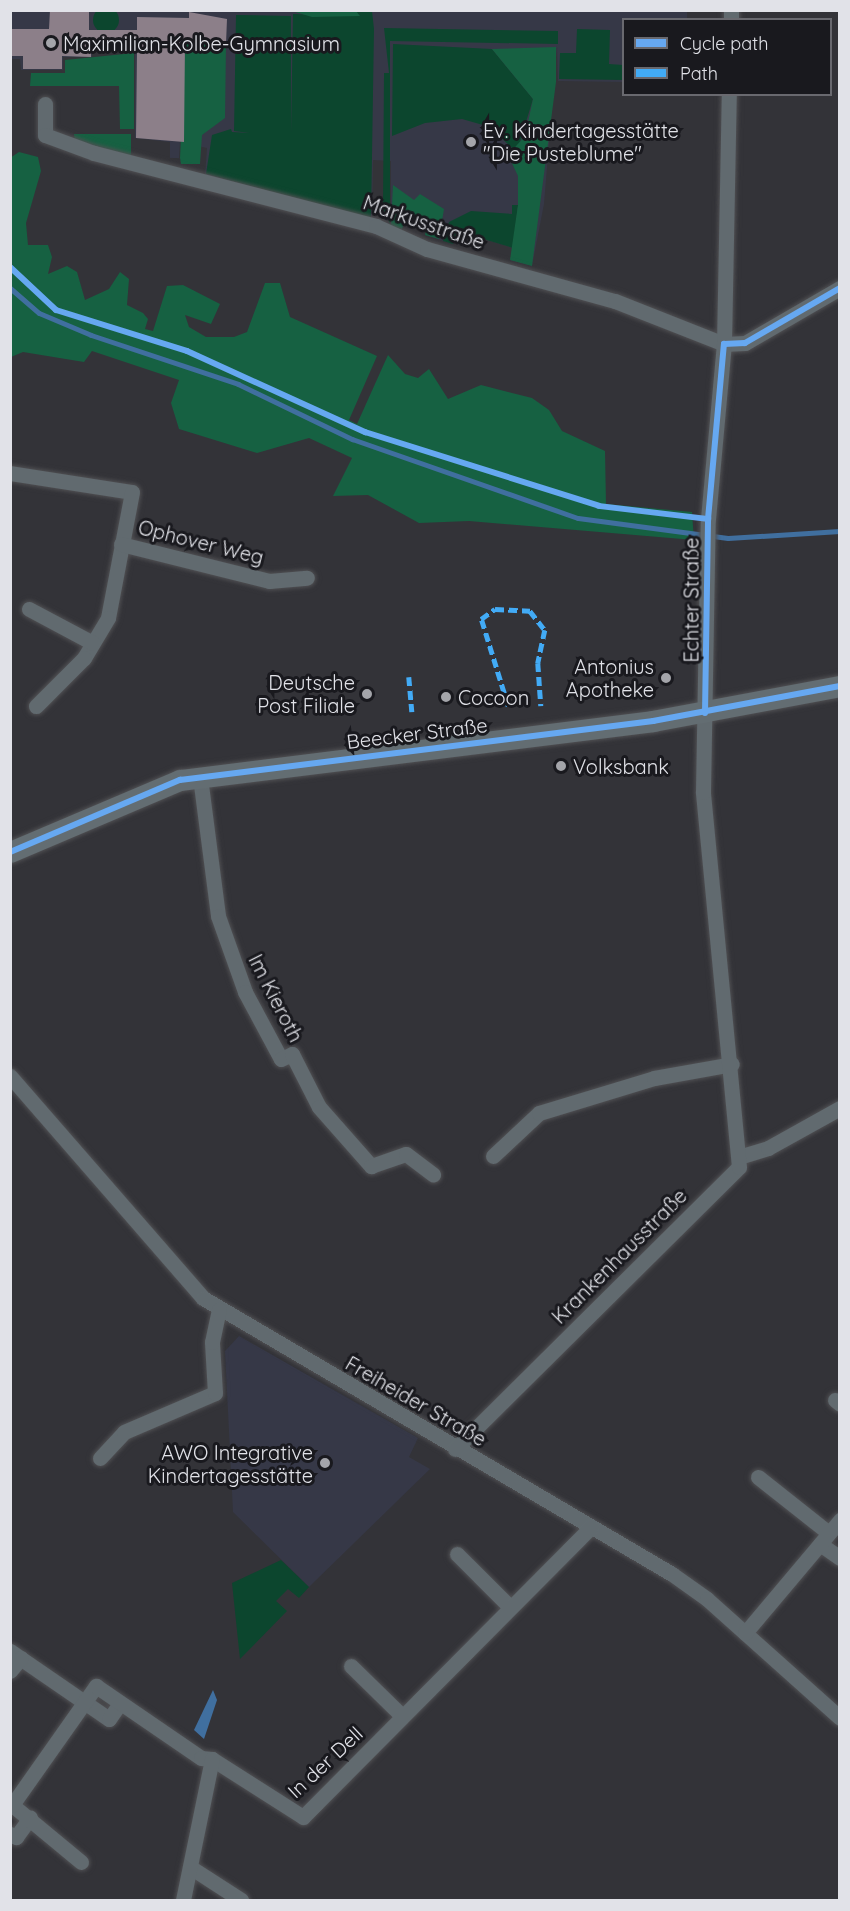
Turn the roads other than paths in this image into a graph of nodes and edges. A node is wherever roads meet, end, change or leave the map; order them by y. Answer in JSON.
{"nodes":[{"id":1,"x":729,"y":96,"type":"edge"},
{"id":2,"x":45,"y":104,"type":"dead end"},
{"id":3,"x":840,"y":288,"type":"edge"},
{"id":4,"x":724,"y":344,"type":"junction"},
{"id":5,"x":10,"y":473,"type":"edge"},
{"id":6,"x":121,"y":544,"type":"junction"},
{"id":7,"x":307,"y":578,"type":"dead end"},
{"id":8,"x":29,"y":609,"type":"dead end"},
{"id":9,"x":93,"y":643,"type":"junction"},
{"id":10,"x":840,"y":686,"type":"edge"},
{"id":11,"x":36,"y":706,"type":"dead end"},
{"id":12,"x":705,"y":713,"type":"junction"},
{"id":13,"x":200,"y":777,"type":"junction"},
{"id":14,"x":10,"y":852,"type":"edge"},
{"id":15,"x":732,"y":1064,"type":"junction"},
{"id":16,"x":10,"y":1076,"type":"edge"},
{"id":17,"x":840,"y":1108,"type":"edge"},
{"id":18,"x":493,"y":1156,"type":"dead end"},
{"id":19,"x":741,"y":1156,"type":"junction"},
{"id":20,"x":433,"y":1174,"type":"dead end"},
{"id":21,"x":219,"y":1310,"type":"junction"},
{"id":22,"x":455,"y":1449,"type":"junction"},
{"id":23,"x":100,"y":1458,"type":"dead end"},
{"id":24,"x":758,"y":1478,"type":"dead end"},
{"id":25,"x":840,"y":1520,"type":"edge"},
{"id":26,"x":591,"y":1527,"type":"junction"},
{"id":27,"x":825,"y":1538,"type":"junction"},
{"id":28,"x":457,"y":1554,"type":"dead end"},
{"id":29,"x":840,"y":1558,"type":"edge"},
{"id":30,"x":510,"y":1607,"type":"junction"},
{"id":31,"x":746,"y":1634,"type":"junction"},
{"id":32,"x":16,"y":1655,"type":"edge"},
{"id":33,"x":351,"y":1666,"type":"dead end"},
{"id":34,"x":10,"y":1671,"type":"edge"},
{"id":35,"x":84,"y":1702,"type":"junction"},
{"id":36,"x":402,"y":1716,"type":"junction"},
{"id":37,"x":840,"y":1718,"type":"edge"},
{"id":38,"x":212,"y":1759,"type":"junction"},
{"id":39,"x":11,"y":1807,"type":"edge"},
{"id":40,"x":30,"y":1818,"type":"junction"},
{"id":41,"x":10,"y":1834,"type":"edge"},
{"id":42,"x":81,"y":1862,"type":"dead end"},
{"id":43,"x":190,"y":1867,"type":"junction"},
{"id":44,"x":183,"y":1900,"type":"edge"},
{"id":45,"x":241,"y":1900,"type":"edge"}],
"edges":[{"from":1,"to":4,"type":"street","name":"Echter Straße"},
{"from":2,"to":4,"type":"street","name":"Markusstraße"},
{"from":3,"to":4,"type":"street"},
{"from":4,"to":12,"type":"street","name":"Echter Straße"},
{"from":5,"to":6,"type":"street","name":"Ophover Weg"},
{"from":6,"to":7,"type":"street","name":"Ophover Weg"},
{"from":6,"to":9,"type":"street","name":"Ophover Weg"},
{"from":8,"to":9,"type":"street"},
{"from":9,"to":11,"type":"street","name":"Ophover Weg"},
{"from":10,"to":12,"type":"street","name":"Beecker Straße"},
{"from":12,"to":13,"type":"street","name":"Beecker Straße"},
{"from":12,"to":15,"type":"street"},
{"from":13,"to":14,"type":"street","name":"Beecker Straße"},
{"from":13,"to":20,"type":"street","name":"Im Kieroth"},
{"from":15,"to":18,"type":"street"},
{"from":15,"to":19,"type":"street"},
{"from":16,"to":21,"type":"street","name":"Freiheider Straße"},
{"from":17,"to":19,"type":"street"},
{"from":19,"to":22,"type":"street","name":"Krankenhausstraße"},
{"from":21,"to":22,"type":"street","name":"Freiheider Straße"},
{"from":21,"to":23,"type":"street"},
{"from":22,"to":26,"type":"street","name":"Freiheider Straße"},
{"from":24,"to":27,"type":"street"},
{"from":25,"to":27,"type":"street"},
{"from":26,"to":30,"type":"street","name":"In der Dell"},
{"from":26,"to":31,"type":"street","name":"Freiheider Straße"},
{"from":27,"to":29,"type":"street"},
{"from":27,"to":31,"type":"street"},
{"from":28,"to":30,"type":"street"},
{"from":30,"to":36,"type":"street","name":"In der Dell"},
{"from":31,"to":37,"type":"street","name":"Freiheider Straße"},
{"from":32,"to":34,"type":"street"},
{"from":32,"to":35,"type":"street"},
{"from":33,"to":36,"type":"street"},
{"from":35,"to":38,"type":"street"},
{"from":35,"to":39,"type":"street"},
{"from":36,"to":38,"type":"street","name":"In der Dell"},
{"from":38,"to":43,"type":"street"},
{"from":39,"to":40,"type":"street"},
{"from":40,"to":41,"type":"street"},
{"from":40,"to":42,"type":"street"},
{"from":43,"to":44,"type":"street"},
{"from":43,"to":45,"type":"street"}]}
